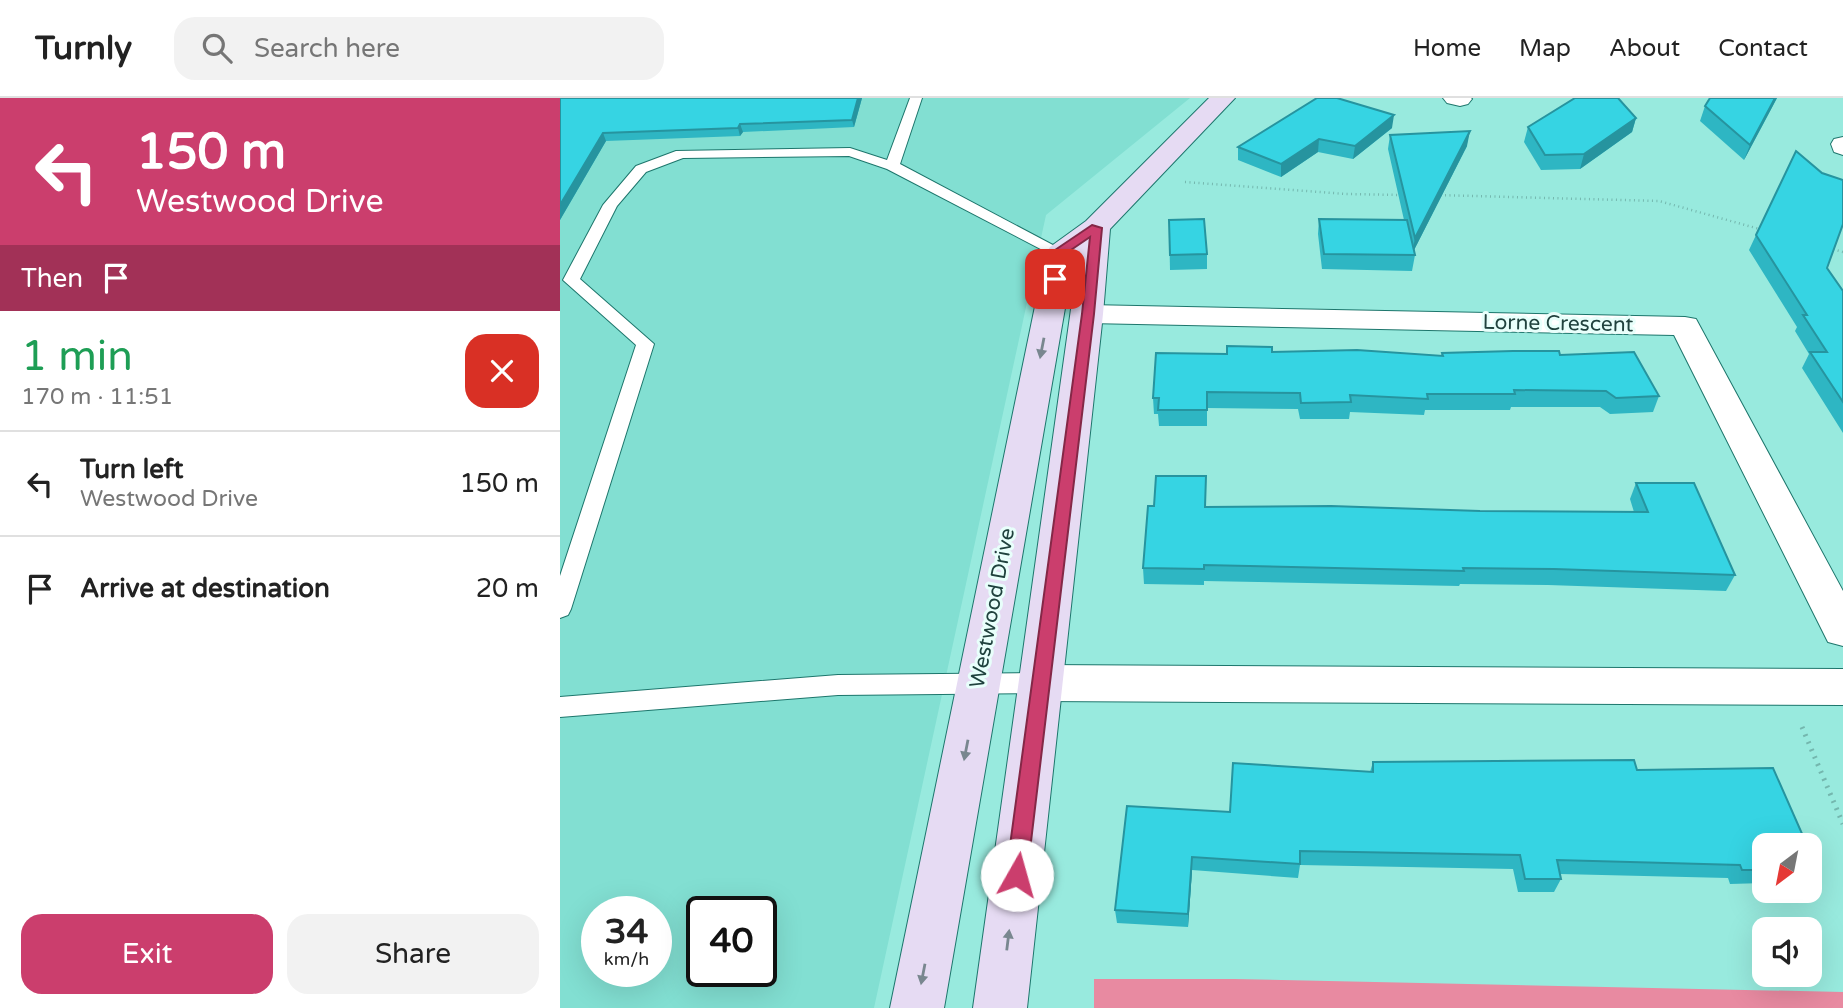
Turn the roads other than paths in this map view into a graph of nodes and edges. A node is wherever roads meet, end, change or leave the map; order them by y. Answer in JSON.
{"nodes":[{"id":1,"x":916,"y":98,"type":"edge"},
{"id":2,"x":1223,"y":98,"type":"edge"},
{"id":3,"x":892,"y":166,"type":"junction"},
{"id":4,"x":1096,"y":228,"type":"junction"},
{"id":5,"x":1060,"y":253,"type":"junction"},
{"id":6,"x":1088,"y":314,"type":"junction"},
{"id":7,"x":560,"y":609,"type":"edge"},
{"id":8,"x":1843,"y":630,"type":"edge"},
{"id":9,"x":978,"y":683,"type":"junction"},
{"id":10,"x":1041,"y":683,"type":"junction"},
{"id":11,"x":1843,"y":687,"type":"edge"},
{"id":12,"x":560,"y":707,"type":"edge"},
{"id":13,"x":917,"y":1008,"type":"edge"},
{"id":14,"x":1000,"y":1008,"type":"edge"}],
"edges":[{"from":1,"to":3,"type":"lane"},
{"from":2,"to":4,"type":"street"},
{"from":3,"to":5,"type":"lane"},
{"from":3,"to":7,"type":"lane"},
{"from":4,"to":5,"type":"street"},
{"from":4,"to":6,"type":"street"},
{"from":5,"to":9,"type":"street","name":"Westwood Drive","one_way":true},
{"from":6,"to":8,"type":"street","name":"Lorne Crescent"},
{"from":6,"to":10,"type":"street"},
{"from":9,"to":10,"type":"lane"},
{"from":9,"to":12,"type":"lane"},
{"from":9,"to":13,"type":"street","name":"Westwood Drive","one_way":true},
{"from":10,"to":11,"type":"street"},
{"from":14,"to":10,"type":"street","one_way":true}]}
